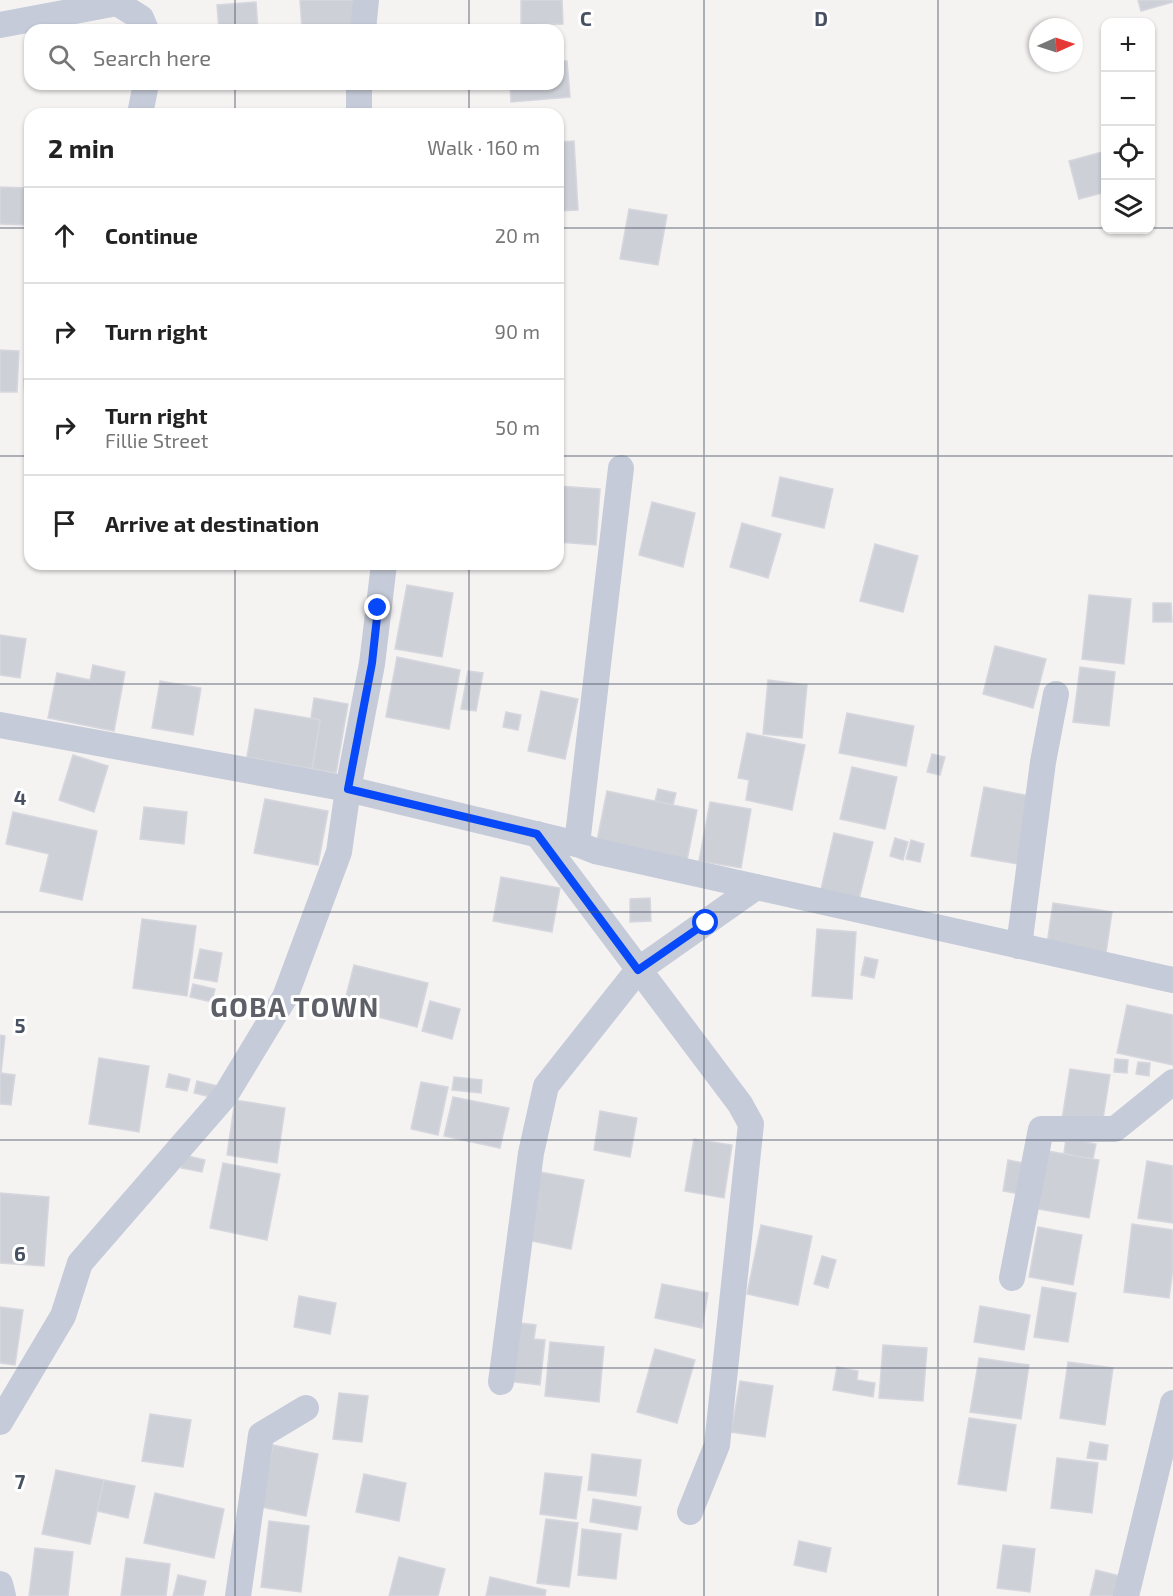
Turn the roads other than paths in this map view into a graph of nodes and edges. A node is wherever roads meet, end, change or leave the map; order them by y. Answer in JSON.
{"nodes":[{"id":1,"x":366,"y":0,"type":"edge"},
{"id":2,"x":144,"y":24,"type":"edge"},
{"id":3,"x":364,"y":24,"type":"edge"},
{"id":4,"x":0,"y":25,"type":"edge"},
{"id":5,"x":145,"y":90,"type":"edge"},
{"id":6,"x":359,"y":90,"type":"edge"},
{"id":7,"x":141,"y":108,"type":"edge"},
{"id":8,"x":359,"y":108,"type":"edge"},
{"id":9,"x":621,"y":468,"type":"dead end"},
{"id":10,"x":383,"y":570,"type":"edge"},
{"id":11,"x":1056,"y":693,"type":"dead end"},
{"id":12,"x":0,"y":725,"type":"edge"},
{"id":13,"x":348,"y":789,"type":"junction"},
{"id":14,"x":537,"y":834,"type":"junction"},
{"id":15,"x":578,"y":844,"type":"junction"},
{"id":16,"x":756,"y":887,"type":"junction"},
{"id":17,"x":1019,"y":946,"type":"junction"},
{"id":18,"x":638,"y":970,"type":"junction"},
{"id":19,"x":1173,"y":980,"type":"edge"},
{"id":20,"x":1173,"y":1082,"type":"edge"},
{"id":21,"x":1012,"y":1278,"type":"dead end"},
{"id":22,"x":501,"y":1382,"type":"dead end"},
{"id":23,"x":1173,"y":1403,"type":"edge"},
{"id":24,"x":306,"y":1408,"type":"dead end"},
{"id":25,"x":0,"y":1422,"type":"edge"},
{"id":26,"x":690,"y":1512,"type":"dead end"},
{"id":27,"x":0,"y":1584,"type":"edge"},
{"id":28,"x":3,"y":1596,"type":"edge"},
{"id":29,"x":238,"y":1596,"type":"edge"},
{"id":30,"x":1126,"y":1596,"type":"edge"}],
"edges":[{"from":1,"to":3,"type":"street"},
{"from":2,"to":4,"type":"street"},
{"from":5,"to":7,"type":"street"},
{"from":6,"to":8,"type":"street"},
{"from":9,"to":15,"type":"street"},
{"from":10,"to":13,"type":"street"},
{"from":11,"to":17,"type":"street"},
{"from":12,"to":13,"type":"street"},
{"from":13,"to":14,"type":"street"},
{"from":13,"to":25,"type":"street"},
{"from":14,"to":15,"type":"street"},
{"from":14,"to":18,"type":"street"},
{"from":15,"to":16,"type":"street"},
{"from":16,"to":17,"type":"street"},
{"from":16,"to":18,"type":"street"},
{"from":17,"to":19,"type":"street"},
{"from":18,"to":22,"type":"street"},
{"from":18,"to":26,"type":"street"},
{"from":20,"to":21,"type":"street"},
{"from":23,"to":30,"type":"street"},
{"from":24,"to":29,"type":"street"},
{"from":27,"to":28,"type":"street"}]}
